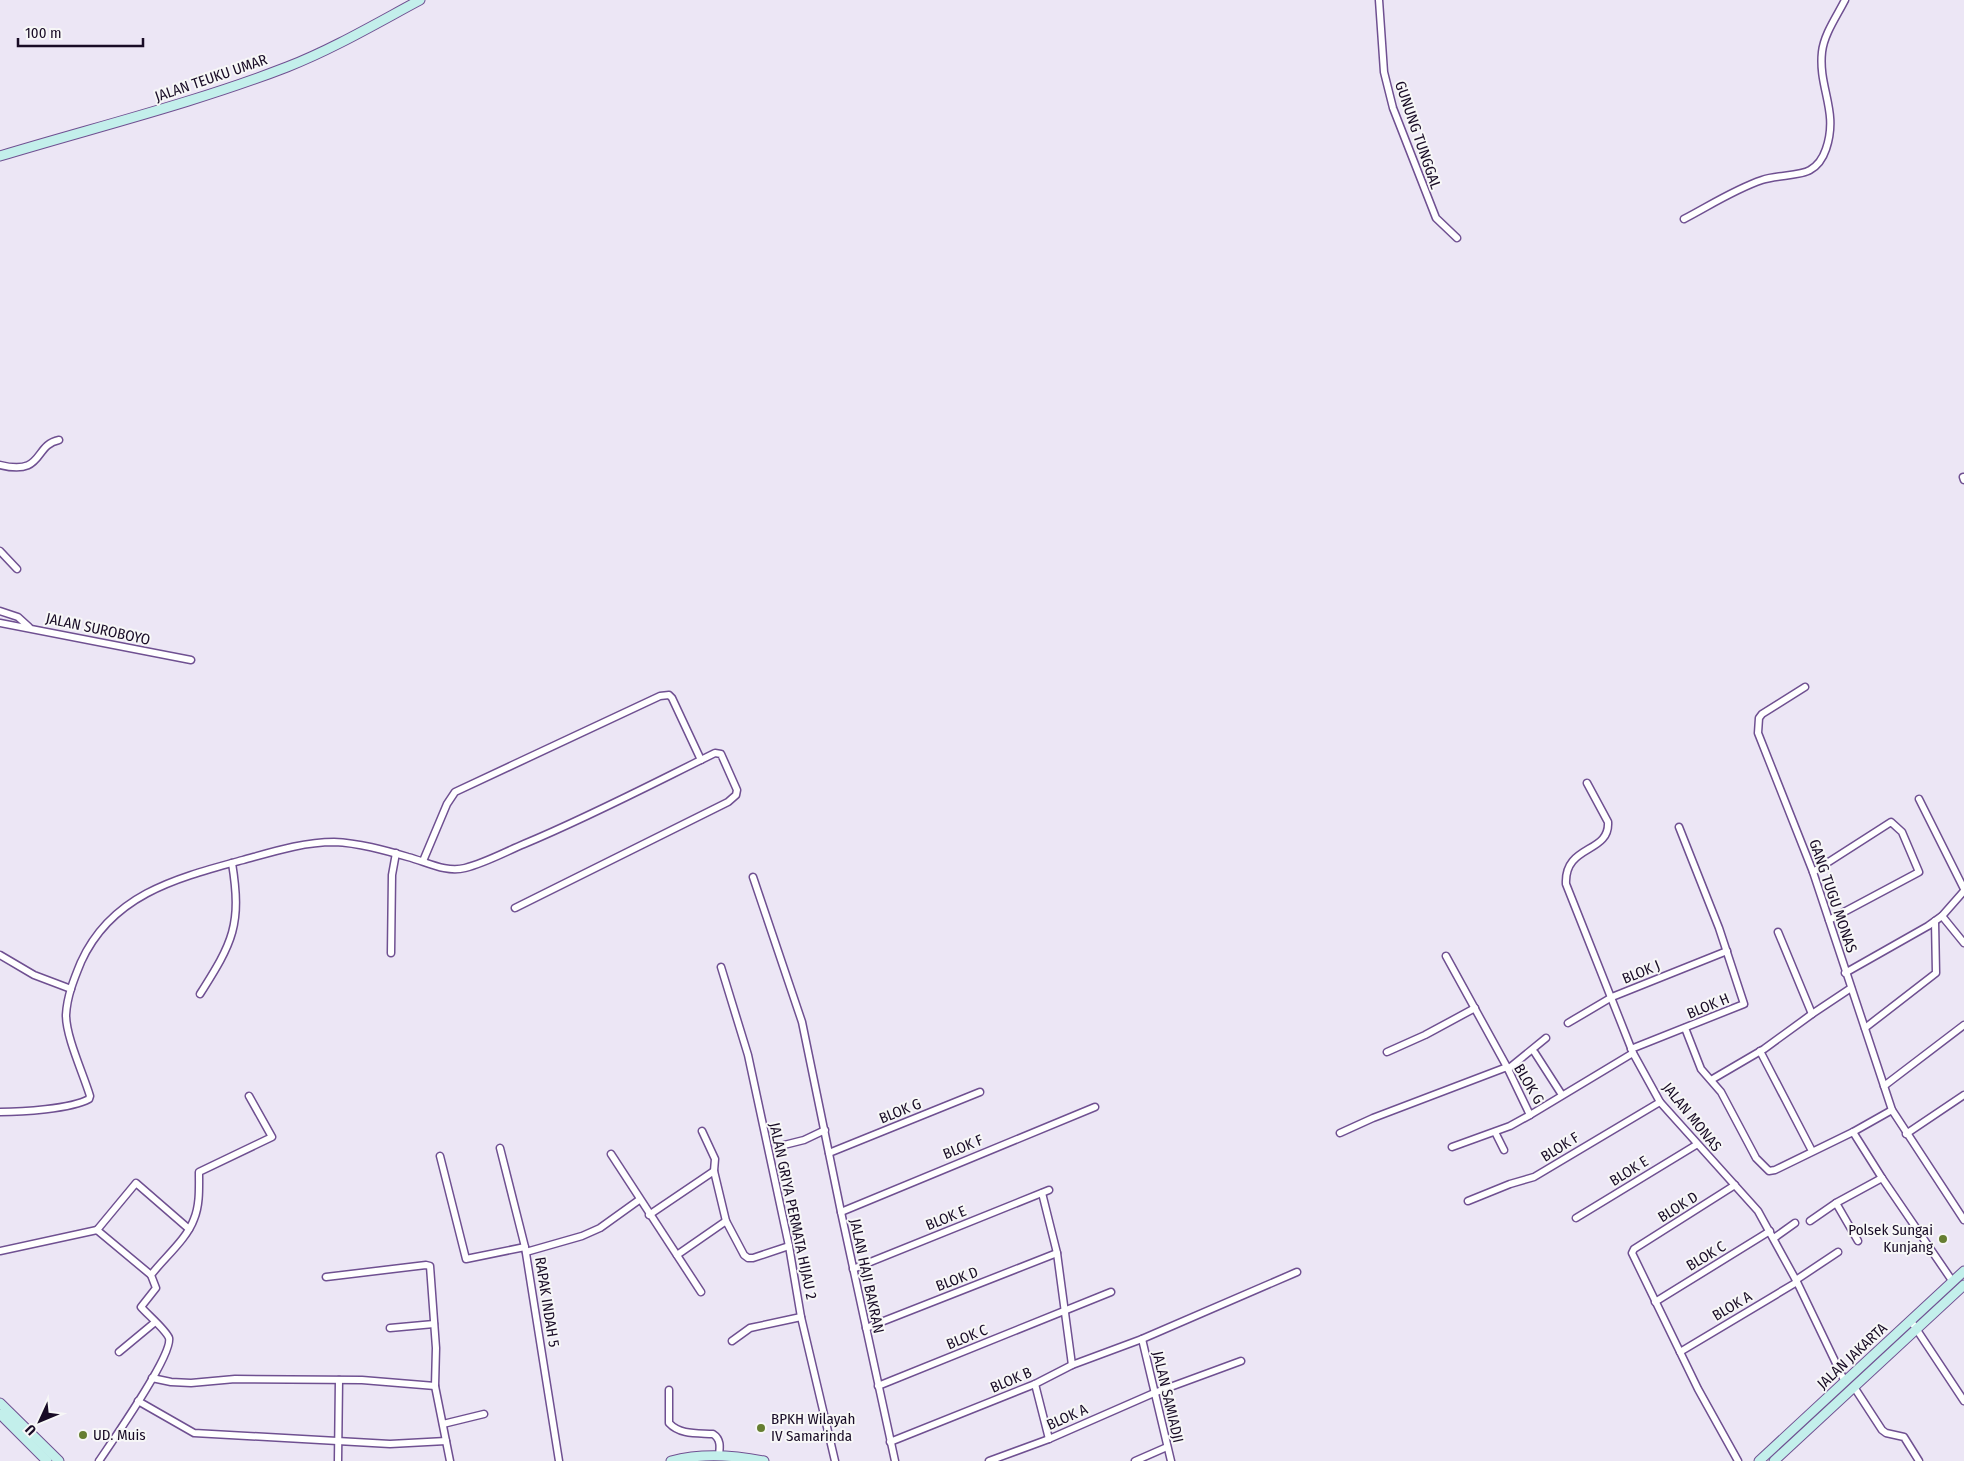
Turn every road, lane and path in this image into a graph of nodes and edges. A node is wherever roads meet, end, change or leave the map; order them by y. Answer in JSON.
{"nodes":[{"id":1,"x":420,"y":0,"type":"edge"},
{"id":2,"x":1379,"y":0,"type":"edge"},
{"id":3,"x":1845,"y":0,"type":"edge"},
{"id":4,"x":0,"y":156,"type":"edge"},
{"id":5,"x":1684,"y":219,"type":"dead end"},
{"id":6,"x":1457,"y":238,"type":"dead end"},
{"id":7,"x":59,"y":440,"type":"dead end"},
{"id":8,"x":0,"y":464,"type":"edge"},
{"id":9,"x":0,"y":552,"type":"edge"},
{"id":10,"x":17,"y":569,"type":"dead end"},
{"id":11,"x":0,"y":611,"type":"edge"},
{"id":12,"x":0,"y":623,"type":"edge"},
{"id":13,"x":30,"y":628,"type":"junction"},
{"id":14,"x":191,"y":660,"type":"dead end"},
{"id":15,"x":1804,"y":687,"type":"dead end"},
{"id":16,"x":701,"y":760,"type":"junction"},
{"id":17,"x":1587,"y":783,"type":"dead end"},
{"id":18,"x":1919,"y":799,"type":"dead end"},
{"id":19,"x":1679,"y":827,"type":"dead end"},
{"id":20,"x":396,"y":854,"type":"junction"},
{"id":21,"x":424,"y":861,"type":"junction"},
{"id":22,"x":232,"y":863,"type":"junction"},
{"id":23,"x":1813,"y":872,"type":"junction"},
{"id":24,"x":753,"y":877,"type":"dead end"},
{"id":25,"x":1964,"y":890,"type":"edge"},
{"id":26,"x":514,"y":908,"type":"dead end"},
{"id":27,"x":1942,"y":916,"type":"junction"},
{"id":28,"x":1829,"y":920,"type":"junction"},
{"id":29,"x":1935,"y":921,"type":"junction"},
{"id":30,"x":1778,"y":932,"type":"dead end"},
{"id":31,"x":1964,"y":943,"type":"edge"},
{"id":32,"x":1727,"y":951,"type":"junction"},
{"id":33,"x":390,"y":953,"type":"dead end"},
{"id":34,"x":0,"y":955,"type":"edge"},
{"id":35,"x":1446,"y":956,"type":"dead end"},
{"id":36,"x":720,"y":967,"type":"dead end"},
{"id":37,"x":1846,"y":973,"type":"junction"},
{"id":38,"x":1851,"y":988,"type":"junction"},
{"id":39,"x":71,"y":989,"type":"junction"},
{"id":40,"x":200,"y":994,"type":"dead end"},
{"id":41,"x":1612,"y":997,"type":"junction"},
{"id":42,"x":1475,"y":1008,"type":"junction"},
{"id":43,"x":1812,"y":1014,"type":"junction"},
{"id":44,"x":1568,"y":1023,"type":"dead end"},
{"id":45,"x":1964,"y":1025,"type":"edge"},
{"id":46,"x":1685,"y":1028,"type":"junction"},
{"id":47,"x":1864,"y":1028,"type":"junction"},
{"id":48,"x":1546,"y":1038,"type":"dead end"},
{"id":49,"x":1632,"y":1051,"type":"junction"},
{"id":50,"x":1760,"y":1051,"type":"junction"},
{"id":51,"x":1387,"y":1052,"type":"dead end"},
{"id":52,"x":1535,"y":1053,"type":"dead end"},
{"id":53,"x":1507,"y":1068,"type":"junction"},
{"id":54,"x":1710,"y":1080,"type":"junction"},
{"id":55,"x":1884,"y":1086,"type":"junction"},
{"id":56,"x":980,"y":1092,"type":"dead end"},
{"id":57,"x":1562,"y":1095,"type":"junction"},
{"id":58,"x":1964,"y":1095,"type":"edge"},
{"id":59,"x":249,"y":1096,"type":"dead end"},
{"id":60,"x":1660,"y":1102,"type":"junction"},
{"id":61,"x":1095,"y":1107,"type":"dead end"},
{"id":62,"x":1892,"y":1110,"type":"junction"},
{"id":63,"x":0,"y":1112,"type":"edge"},
{"id":64,"x":1530,"y":1116,"type":"junction"},
{"id":65,"x":824,"y":1130,"type":"junction"},
{"id":66,"x":702,"y":1132,"type":"dead end"},
{"id":67,"x":1495,"y":1132,"type":"junction"},
{"id":68,"x":1853,"y":1132,"type":"junction"},
{"id":69,"x":1340,"y":1133,"type":"dead end"},
{"id":70,"x":1906,"y":1134,"type":"junction"},
{"id":71,"x":1696,"y":1144,"type":"junction"},
{"id":72,"x":784,"y":1145,"type":"dead end"},
{"id":73,"x":1452,"y":1147,"type":"dead end"},
{"id":74,"x":500,"y":1148,"type":"dead end"},
{"id":75,"x":1504,"y":1150,"type":"dead end"},
{"id":76,"x":1812,"y":1151,"type":"junction"},
{"id":77,"x":829,"y":1152,"type":"junction"},
{"id":78,"x":611,"y":1154,"type":"dead end"},
{"id":79,"x":440,"y":1156,"type":"dead end"},
{"id":80,"x":714,"y":1171,"type":"junction"},
{"id":81,"x":1882,"y":1178,"type":"junction"},
{"id":82,"x":1735,"y":1186,"type":"junction"},
{"id":83,"x":1049,"y":1190,"type":"dead end"},
{"id":84,"x":1042,"y":1193,"type":"junction"},
{"id":85,"x":640,"y":1200,"type":"junction"},
{"id":86,"x":1468,"y":1202,"type":"dead end"},
{"id":87,"x":1836,"y":1203,"type":"junction"},
{"id":88,"x":841,"y":1212,"type":"junction"},
{"id":89,"x":649,"y":1215,"type":"junction"},
{"id":90,"x":1576,"y":1218,"type":"dead end"},
{"id":91,"x":1964,"y":1220,"type":"edge"},
{"id":92,"x":726,"y":1221,"type":"junction"},
{"id":93,"x":1810,"y":1221,"type":"dead end"},
{"id":94,"x":1795,"y":1223,"type":"dead end"},
{"id":95,"x":189,"y":1229,"type":"junction"},
{"id":96,"x":97,"y":1230,"type":"junction"},
{"id":97,"x":1770,"y":1231,"type":"junction"},
{"id":98,"x":1774,"y":1238,"type":"junction"},
{"id":99,"x":1858,"y":1242,"type":"dead end"},
{"id":100,"x":789,"y":1246,"type":"junction"},
{"id":101,"x":526,"y":1250,"type":"junction"},
{"id":102,"x":0,"y":1251,"type":"edge"},
{"id":103,"x":1838,"y":1252,"type":"dead end"},
{"id":104,"x":1057,"y":1253,"type":"junction"},
{"id":105,"x":677,"y":1255,"type":"junction"},
{"id":106,"x":853,"y":1269,"type":"junction"},
{"id":107,"x":1297,"y":1272,"type":"dead end"},
{"id":108,"x":1964,"y":1272,"type":"edge"},
{"id":109,"x":151,"y":1275,"type":"junction"},
{"id":110,"x":326,"y":1277,"type":"dead end"},
{"id":111,"x":1797,"y":1281,"type":"junction"},
{"id":112,"x":1953,"y":1282,"type":"junction"},
{"id":113,"x":1964,"y":1285,"type":"edge"},
{"id":114,"x":702,"y":1292,"type":"dead end"},
{"id":115,"x":1111,"y":1292,"type":"dead end"},
{"id":116,"x":1655,"y":1302,"type":"junction"},
{"id":117,"x":1064,"y":1311,"type":"junction"},
{"id":118,"x":801,"y":1317,"type":"junction"},
{"id":119,"x":1911,"y":1321,"type":"junction"},
{"id":120,"x":154,"y":1323,"type":"junction"},
{"id":121,"x":434,"y":1324,"type":"junction"},
{"id":122,"x":390,"y":1328,"type":"dead end"},
{"id":123,"x":866,"y":1328,"type":"junction"},
{"id":124,"x":1917,"y":1329,"type":"junction"},
{"id":125,"x":1142,"y":1340,"type":"junction"},
{"id":126,"x":732,"y":1341,"type":"dead end"},
{"id":127,"x":120,"y":1352,"type":"dead end"},
{"id":128,"x":1680,"y":1352,"type":"junction"},
{"id":129,"x":1241,"y":1361,"type":"dead end"},
{"id":130,"x":1072,"y":1365,"type":"junction"},
{"id":131,"x":152,"y":1378,"type":"junction"},
{"id":132,"x":339,"y":1380,"type":"junction"},
{"id":133,"x":1845,"y":1382,"type":"junction"},
{"id":134,"x":1035,"y":1384,"type":"junction"},
{"id":135,"x":436,"y":1386,"type":"junction"},
{"id":136,"x":878,"y":1386,"type":"junction"},
{"id":137,"x":1854,"y":1387,"type":"junction"},
{"id":138,"x":669,"y":1390,"type":"dead end"},
{"id":139,"x":1154,"y":1393,"type":"junction"},
{"id":140,"x":138,"y":1401,"type":"junction"},
{"id":141,"x":1964,"y":1401,"type":"edge"},
{"id":142,"x":0,"y":1403,"type":"edge"},
{"id":143,"x":0,"y":1414,"type":"edge"},
{"id":144,"x":484,"y":1414,"type":"dead end"},
{"id":145,"x":443,"y":1424,"type":"junction"},
{"id":146,"x":1050,"y":1439,"type":"junction"},
{"id":147,"x":339,"y":1441,"type":"junction"},
{"id":148,"x":446,"y":1441,"type":"junction"},
{"id":149,"x":890,"y":1442,"type":"junction"},
{"id":150,"x":1167,"y":1447,"type":"junction"},
{"id":151,"x":719,"y":1455,"type":"junction"},
{"id":152,"x":741,"y":1459,"type":"edge"},
{"id":153,"x":47,"y":1461,"type":"edge"},
{"id":154,"x":59,"y":1461,"type":"edge"},
{"id":155,"x":99,"y":1461,"type":"edge"},
{"id":156,"x":338,"y":1461,"type":"edge"},
{"id":157,"x":450,"y":1461,"type":"edge"},
{"id":158,"x":559,"y":1461,"type":"edge"},
{"id":159,"x":670,"y":1461,"type":"edge"},
{"id":160,"x":764,"y":1461,"type":"edge"},
{"id":161,"x":835,"y":1461,"type":"edge"},
{"id":162,"x":895,"y":1461,"type":"edge"},
{"id":163,"x":989,"y":1461,"type":"edge"},
{"id":164,"x":1135,"y":1461,"type":"edge"},
{"id":165,"x":1171,"y":1461,"type":"edge"},
{"id":166,"x":1738,"y":1461,"type":"edge"},
{"id":167,"x":1759,"y":1461,"type":"edge"},
{"id":168,"x":1774,"y":1461,"type":"edge"},
{"id":169,"x":1919,"y":1461,"type":"edge"}],
"edges":[{"from":1,"to":4,"type":"main road","name":"JALAN TEUKU UMAR"},
{"from":2,"to":6,"type":"street","name":"GUNUNG TUNGGAL"},
{"from":3,"to":5,"type":"street"},
{"from":7,"to":8,"type":"street"},
{"from":9,"to":10,"type":"street"},
{"from":11,"to":13,"type":"street"},
{"from":12,"to":13,"type":"street","name":"JALAN SUROBOYO"},
{"from":13,"to":14,"type":"street","name":"JALAN SUROBOYO"},
{"from":15,"to":23,"type":"street","name":"GANG TUGU MONAS"},
{"from":16,"to":21,"type":"street"},
{"from":16,"to":21,"type":"street"},
{"from":16,"to":26,"type":"street"},
{"from":17,"to":41,"type":"street","name":"JALAN MONAS"},
{"from":18,"to":25,"type":"street"},
{"from":19,"to":32,"type":"street"},
{"from":20,"to":21,"type":"street"},
{"from":20,"to":22,"type":"street"},
{"from":20,"to":33,"type":"street"},
{"from":22,"to":39,"type":"street"},
{"from":22,"to":40,"type":"street"},
{"from":23,"to":28,"type":"street","name":"GANG TUGU MONAS"},
{"from":23,"to":28,"type":"street"},
{"from":24,"to":65,"type":"street","name":"JALAN HAJI BAKRAN"},
{"from":25,"to":27,"type":"street"},
{"from":27,"to":29,"type":"street"},
{"from":27,"to":31,"type":"street"},
{"from":28,"to":37,"type":"street","name":"GANG TUGU MONAS"},
{"from":29,"to":37,"type":"street"},
{"from":29,"to":47,"type":"street"},
{"from":30,"to":43,"type":"street"},
{"from":32,"to":41,"type":"street","name":"BLOK J"},
{"from":32,"to":46,"type":"street","name":"BLOK H"},
{"from":34,"to":39,"type":"street"},
{"from":35,"to":42,"type":"street"},
{"from":36,"to":100,"type":"street","name":"JALAN GRIYA PERMATA HIJAU 2"},
{"from":37,"to":38,"type":"street","name":"GANG TUGU MONAS"},
{"from":38,"to":43,"type":"street"},
{"from":38,"to":47,"type":"street","name":"GANG TUGU MONAS"},
{"from":39,"to":63,"type":"street"},
{"from":41,"to":44,"type":"street","name":"BLOK J"},
{"from":41,"to":49,"type":"street","name":"JALAN MONAS"},
{"from":42,"to":51,"type":"street"},
{"from":42,"to":53,"type":"street"},
{"from":43,"to":50,"type":"street"},
{"from":45,"to":55,"type":"street"},
{"from":46,"to":49,"type":"street","name":"BLOK G"},
{"from":46,"to":54,"type":"street"},
{"from":47,"to":55,"type":"street","name":"GANG TUGU MONAS"},
{"from":48,"to":53,"type":"street"},
{"from":49,"to":57,"type":"street","name":"BLOK G"},
{"from":49,"to":60,"type":"street","name":"JALAN MONAS"},
{"from":50,"to":54,"type":"street"},
{"from":50,"to":76,"type":"street"},
{"from":52,"to":57,"type":"street"},
{"from":53,"to":64,"type":"street","name":"BLOK G"},
{"from":53,"to":69,"type":"street","name":"BLOK G"},
{"from":54,"to":76,"type":"street"},
{"from":55,"to":62,"type":"street","name":"GANG TUGU MONAS"},
{"from":56,"to":77,"type":"street","name":"BLOK G"},
{"from":57,"to":64,"type":"street","name":"BLOK G"},
{"from":58,"to":70,"type":"street"},
{"from":59,"to":95,"type":"street"},
{"from":60,"to":71,"type":"street","name":"JALAN MONAS"},
{"from":60,"to":86,"type":"street","name":"BLOK F"},
{"from":61,"to":88,"type":"street","name":"BLOK F"},
{"from":62,"to":68,"type":"street"},
{"from":62,"to":70,"type":"street","name":"GANG TUGU MONAS"},
{"from":64,"to":67,"type":"street"},
{"from":65,"to":72,"type":"street"},
{"from":65,"to":77,"type":"street","name":"JALAN HAJI BAKRAN"},
{"from":66,"to":80,"type":"street"},
{"from":67,"to":73,"type":"street"},
{"from":67,"to":75,"type":"street"},
{"from":68,"to":76,"type":"street"},
{"from":68,"to":81,"type":"street"},
{"from":70,"to":91,"type":"street","name":"GANG TUGU MONAS"},
{"from":71,"to":82,"type":"street","name":"JALAN MONAS"},
{"from":71,"to":90,"type":"street","name":"BLOK E"},
{"from":74,"to":101,"type":"street","name":"RAPAK INDAH 5"},
{"from":77,"to":88,"type":"street","name":"JALAN HAJI BAKRAN"},
{"from":78,"to":85,"type":"street"},
{"from":79,"to":101,"type":"street"},
{"from":80,"to":89,"type":"street"},
{"from":80,"to":92,"type":"street"},
{"from":81,"to":87,"type":"street"},
{"from":81,"to":112,"type":"street"},
{"from":82,"to":97,"type":"street","name":"JALAN MONAS"},
{"from":82,"to":116,"type":"street","name":"BLOK D"},
{"from":83,"to":84,"type":"street","name":"BLOK E"},
{"from":84,"to":104,"type":"street"},
{"from":84,"to":106,"type":"street","name":"BLOK E"},
{"from":85,"to":89,"type":"street"},
{"from":85,"to":101,"type":"street"},
{"from":87,"to":93,"type":"street"},
{"from":87,"to":99,"type":"street"},
{"from":88,"to":106,"type":"street","name":"JALAN HAJI BAKRAN"},
{"from":89,"to":105,"type":"street"},
{"from":92,"to":100,"type":"street"},
{"from":92,"to":105,"type":"street"},
{"from":94,"to":98,"type":"street"},
{"from":95,"to":96,"type":"street"},
{"from":95,"to":109,"type":"street"},
{"from":96,"to":102,"type":"street"},
{"from":96,"to":109,"type":"street"},
{"from":97,"to":98,"type":"street","name":"JALAN MONAS"},
{"from":97,"to":116,"type":"street","name":"BLOK C"},
{"from":98,"to":111,"type":"street","name":"JALAN MONAS"},
{"from":100,"to":118,"type":"street","name":"JALAN GRIYA PERMATA HIJAU 2"},
{"from":101,"to":158,"type":"street","name":"RAPAK INDAH 5"},
{"from":103,"to":111,"type":"street"},
{"from":104,"to":117,"type":"street"},
{"from":104,"to":123,"type":"street","name":"BLOK D"},
{"from":105,"to":114,"type":"street"},
{"from":106,"to":123,"type":"street","name":"JALAN HAJI BAKRAN"},
{"from":107,"to":125,"type":"street","name":"BLOK B"},
{"from":108,"to":112,"type":"main road","name":"JALAN JAKARTA"},
{"from":109,"to":120,"type":"street"},
{"from":110,"to":121,"type":"street"},
{"from":111,"to":128,"type":"street","name":"BLOK A"},
{"from":111,"to":133,"type":"street","name":"JALAN MONAS"},
{"from":112,"to":119,"type":"main road","name":"JALAN JAKARTA"},
{"from":113,"to":124,"type":"main road","name":"JALAN JAKARTA"},
{"from":115,"to":117,"type":"street","name":"BLOK C"},
{"from":116,"to":128,"type":"street"},
{"from":117,"to":130,"type":"street"},
{"from":117,"to":136,"type":"street","name":"BLOK C"},
{"from":118,"to":126,"type":"street"},
{"from":118,"to":161,"type":"street","name":"JALAN GRIYA PERMATA HIJAU 2"},
{"from":119,"to":124,"type":"street"},
{"from":119,"to":133,"type":"main road","name":"JALAN JAKARTA"},
{"from":120,"to":127,"type":"street"},
{"from":120,"to":131,"type":"street"},
{"from":121,"to":122,"type":"street"},
{"from":121,"to":135,"type":"street"},
{"from":123,"to":136,"type":"street","name":"JALAN HAJI BAKRAN"},
{"from":124,"to":137,"type":"main road","name":"JALAN JAKARTA"},
{"from":124,"to":141,"type":"street"},
{"from":125,"to":130,"type":"street","name":"BLOK B"},
{"from":125,"to":139,"type":"street","name":"JALAN SAMIADJI"},
{"from":128,"to":166,"type":"street"},
{"from":129,"to":139,"type":"street","name":"BLOK A"},
{"from":130,"to":134,"type":"street","name":"BLOK B"},
{"from":131,"to":132,"type":"street"},
{"from":131,"to":140,"type":"street"},
{"from":132,"to":135,"type":"street"},
{"from":132,"to":147,"type":"street"},
{"from":133,"to":167,"type":"main road","name":"JALAN JAKARTA"},
{"from":134,"to":146,"type":"street"},
{"from":134,"to":149,"type":"street","name":"BLOK B"},
{"from":135,"to":145,"type":"street"},
{"from":136,"to":149,"type":"street","name":"JALAN HAJI BAKRAN"},
{"from":137,"to":168,"type":"main road","name":"JALAN JAKARTA"},
{"from":137,"to":169,"type":"street"},
{"from":138,"to":151,"type":"street"},
{"from":139,"to":146,"type":"street","name":"BLOK A"},
{"from":139,"to":150,"type":"street","name":"JALAN SAMIADJI"},
{"from":140,"to":147,"type":"street"},
{"from":140,"to":155,"type":"street"},
{"from":142,"to":154,"type":"main road"},
{"from":143,"to":153,"type":"main road"},
{"from":144,"to":145,"type":"street"},
{"from":145,"to":148,"type":"street"},
{"from":146,"to":163,"type":"street","name":"BLOK A"},
{"from":147,"to":148,"type":"street"},
{"from":147,"to":156,"type":"street"},
{"from":148,"to":157,"type":"street"},
{"from":149,"to":162,"type":"street","name":"JALAN HAJI BAKRAN"},
{"from":150,"to":164,"type":"street"},
{"from":150,"to":165,"type":"street","name":"JALAN SAMIADJI"},
{"from":151,"to":152,"type":"main road"},
{"from":151,"to":159,"type":"main road"},
{"from":152,"to":160,"type":"main road"}]}
